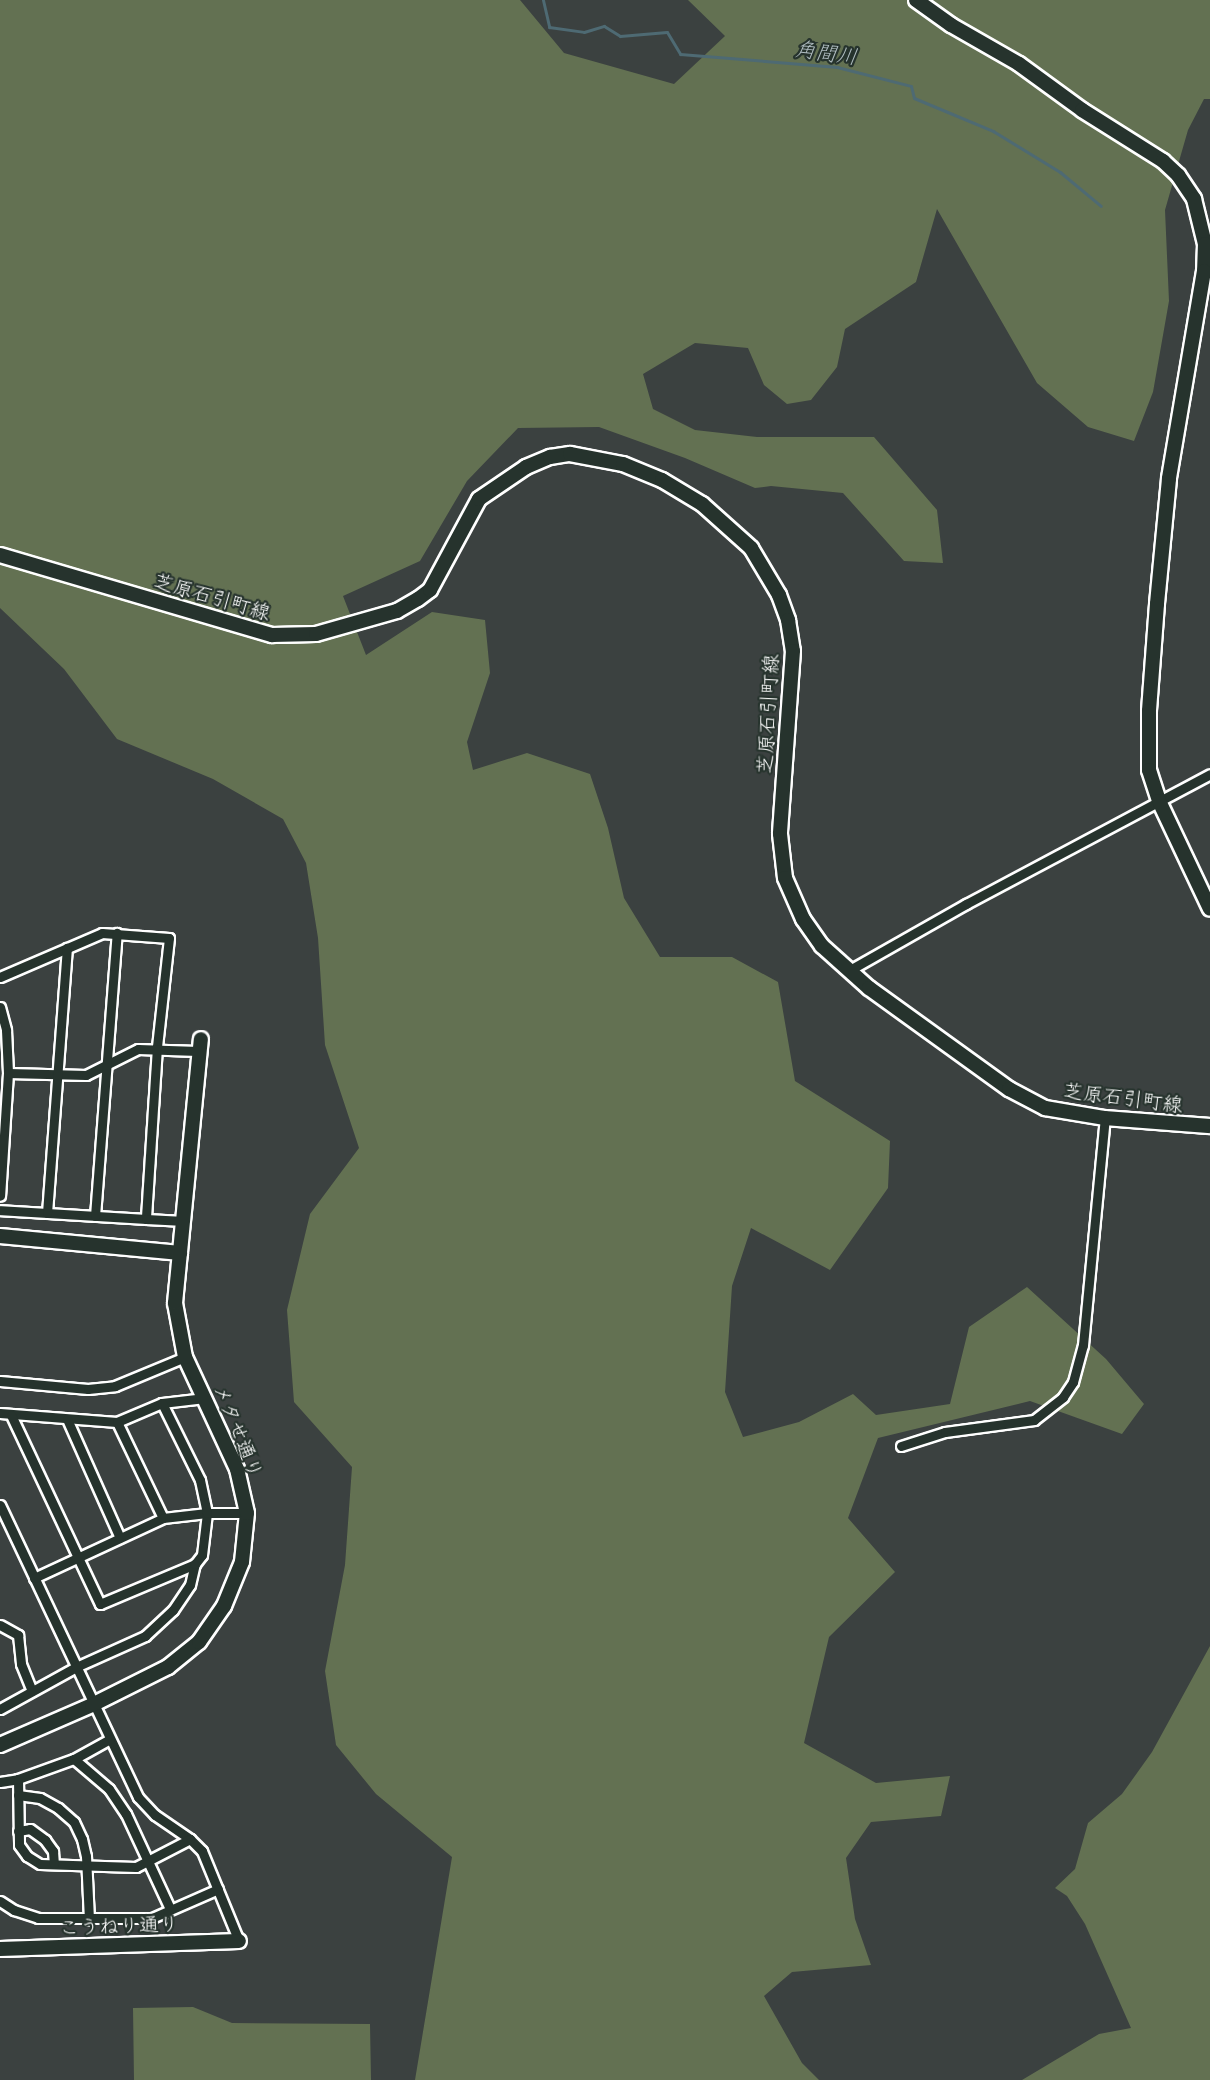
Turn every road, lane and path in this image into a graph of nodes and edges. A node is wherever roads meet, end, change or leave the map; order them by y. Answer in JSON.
{"nodes":[{"id":1,"x":916,"y":0,"type":"edge"},
{"id":2,"x":0,"y":555,"type":"edge"},
{"id":3,"x":1210,"y":774,"type":"edge"},
{"id":4,"x":1159,"y":801,"type":"junction"},
{"id":5,"x":1210,"y":909,"type":"edge"},
{"id":6,"x":117,"y":933,"type":"junction"},
{"id":7,"x":67,"y":948,"type":"junction"},
{"id":8,"x":848,"y":971,"type":"junction"},
{"id":9,"x":0,"y":977,"type":"edge"},
{"id":10,"x":0,"y":1007,"type":"edge"},
{"id":11,"x":199,"y":1045,"type":"joint"},
{"id":12,"x":157,"y":1047,"type":"junction"},
{"id":13,"x":107,"y":1065,"type":"junction"},
{"id":14,"x":8,"y":1073,"type":"junction"},
{"id":15,"x":57,"y":1074,"type":"junction"},
{"id":16,"x":1105,"y":1118,"type":"junction"},
{"id":17,"x":1210,"y":1126,"type":"edge"},
{"id":18,"x":0,"y":1196,"type":"edge"},
{"id":19,"x":0,"y":1210,"type":"edge"},
{"id":20,"x":47,"y":1213,"type":"junction"},
{"id":21,"x":95,"y":1216,"type":"junction"},
{"id":22,"x":146,"y":1219,"type":"junction"},
{"id":23,"x":184,"y":1221,"type":"junction"},
{"id":24,"x":0,"y":1236,"type":"edge"},
{"id":25,"x":180,"y":1253,"type":"junction"},
{"id":26,"x":185,"y":1357,"type":"junction"},
{"id":27,"x":0,"y":1382,"type":"edge"},
{"id":28,"x":205,"y":1398,"type":"junction"},
{"id":29,"x":162,"y":1403,"type":"junction"},
{"id":30,"x":0,"y":1413,"type":"edge"},
{"id":31,"x":11,"y":1415,"type":"junction"},
{"id":32,"x":67,"y":1419,"type":"junction"},
{"id":33,"x":117,"y":1422,"type":"junction"},
{"id":34,"x":901,"y":1446,"type":"dead end"},
{"id":35,"x":0,"y":1505,"type":"edge"},
{"id":36,"x":207,"y":1513,"type":"junction"},
{"id":37,"x":247,"y":1513,"type":"junction"},
{"id":38,"x":164,"y":1518,"type":"junction"},
{"id":39,"x":120,"y":1538,"type":"junction"},
{"id":40,"x":80,"y":1558,"type":"junction"},
{"id":41,"x":195,"y":1564,"type":"junction"},
{"id":42,"x":34,"y":1578,"type":"junction"},
{"id":43,"x":0,"y":1625,"type":"edge"},
{"id":44,"x":76,"y":1667,"type":"junction"},
{"id":45,"x":32,"y":1691,"type":"junction"},
{"id":46,"x":92,"y":1705,"type":"junction"},
{"id":47,"x":0,"y":1709,"type":"edge"},
{"id":48,"x":110,"y":1739,"type":"junction"},
{"id":49,"x":0,"y":1745,"type":"edge"},
{"id":50,"x":74,"y":1759,"type":"junction"},
{"id":51,"x":18,"y":1779,"type":"junction"},
{"id":52,"x":0,"y":1782,"type":"edge"},
{"id":53,"x":18,"y":1795,"type":"junction"},
{"id":54,"x":18,"y":1831,"type":"junction"},
{"id":55,"x":190,"y":1839,"type":"junction"},
{"id":56,"x":147,"y":1861,"type":"junction"},
{"id":57,"x":54,"y":1864,"type":"junction"},
{"id":58,"x":87,"y":1867,"type":"junction"},
{"id":59,"x":218,"y":1889,"type":"junction"},
{"id":60,"x":0,"y":1901,"type":"edge"},
{"id":61,"x":170,"y":1909,"type":"junction"},
{"id":62,"x":89,"y":1920,"type":"junction"},
{"id":63,"x":238,"y":1941,"type":"joint"},
{"id":64,"x":0,"y":1949,"type":"edge"}],
"edges":[{"from":1,"to":4,"type":"street"},
{"from":2,"to":8,"type":"street","name":"芝原石引町線"},
{"from":3,"to":4,"type":"street"},
{"from":4,"to":5,"type":"street"},
{"from":4,"to":8,"type":"street"},
{"from":6,"to":7,"type":"street"},
{"from":6,"to":12,"type":"street"},
{"from":6,"to":13,"type":"street"},
{"from":7,"to":9,"type":"street"},
{"from":7,"to":15,"type":"street"},
{"from":8,"to":16,"type":"street","name":"芝原石引町線"},
{"from":10,"to":14,"type":"street"},
{"from":11,"to":12,"type":"street"},
{"from":11,"to":23,"type":"street","name":"メタせ通り"},
{"from":12,"to":13,"type":"street"},
{"from":12,"to":22,"type":"street"},
{"from":13,"to":15,"type":"street"},
{"from":13,"to":21,"type":"street"},
{"from":14,"to":15,"type":"street"},
{"from":14,"to":18,"type":"street"},
{"from":15,"to":20,"type":"street"},
{"from":16,"to":17,"type":"street","name":"芝原石引町線"},
{"from":16,"to":34,"type":"street"},
{"from":19,"to":20,"type":"street"},
{"from":20,"to":21,"type":"street"},
{"from":21,"to":22,"type":"street"},
{"from":22,"to":23,"type":"street"},
{"from":23,"to":25,"type":"street","name":"メタせ通り"},
{"from":24,"to":25,"type":"street"},
{"from":25,"to":26,"type":"street","name":"メタせ通り"},
{"from":26,"to":27,"type":"street"},
{"from":26,"to":28,"type":"street","name":"メタせ通り"},
{"from":28,"to":29,"type":"street"},
{"from":28,"to":37,"type":"street","name":"メタせ通り"},
{"from":29,"to":33,"type":"street"},
{"from":29,"to":36,"type":"street"},
{"from":30,"to":31,"type":"street"},
{"from":31,"to":32,"type":"street"},
{"from":31,"to":40,"type":"street"},
{"from":32,"to":33,"type":"street"},
{"from":32,"to":39,"type":"street"},
{"from":33,"to":38,"type":"street"},
{"from":35,"to":42,"type":"street"},
{"from":36,"to":37,"type":"street"},
{"from":36,"to":38,"type":"street"},
{"from":36,"to":41,"type":"street"},
{"from":37,"to":46,"type":"street","name":"メタせ通り"},
{"from":38,"to":39,"type":"street"},
{"from":39,"to":40,"type":"street"},
{"from":40,"to":41,"type":"street"},
{"from":40,"to":42,"type":"street"},
{"from":41,"to":44,"type":"street"},
{"from":42,"to":44,"type":"street"},
{"from":43,"to":45,"type":"street"},
{"from":44,"to":45,"type":"street"},
{"from":44,"to":46,"type":"street"},
{"from":45,"to":47,"type":"street"},
{"from":46,"to":48,"type":"street"},
{"from":46,"to":49,"type":"street","name":"メタせ通り"},
{"from":48,"to":50,"type":"street"},
{"from":48,"to":55,"type":"street"},
{"from":50,"to":51,"type":"street"},
{"from":50,"to":56,"type":"street"},
{"from":51,"to":52,"type":"street"},
{"from":51,"to":53,"type":"street"},
{"from":53,"to":54,"type":"street"},
{"from":53,"to":58,"type":"street"},
{"from":54,"to":57,"type":"street"},
{"from":54,"to":57,"type":"street"},
{"from":55,"to":56,"type":"street"},
{"from":55,"to":59,"type":"street"},
{"from":56,"to":58,"type":"street"},
{"from":56,"to":61,"type":"street"},
{"from":57,"to":58,"type":"street"},
{"from":58,"to":62,"type":"street"},
{"from":59,"to":61,"type":"street"},
{"from":59,"to":63,"type":"street"},
{"from":60,"to":62,"type":"street"},
{"from":61,"to":62,"type":"street"},
{"from":63,"to":64,"type":"street","name":"こうねり通り"}]}
